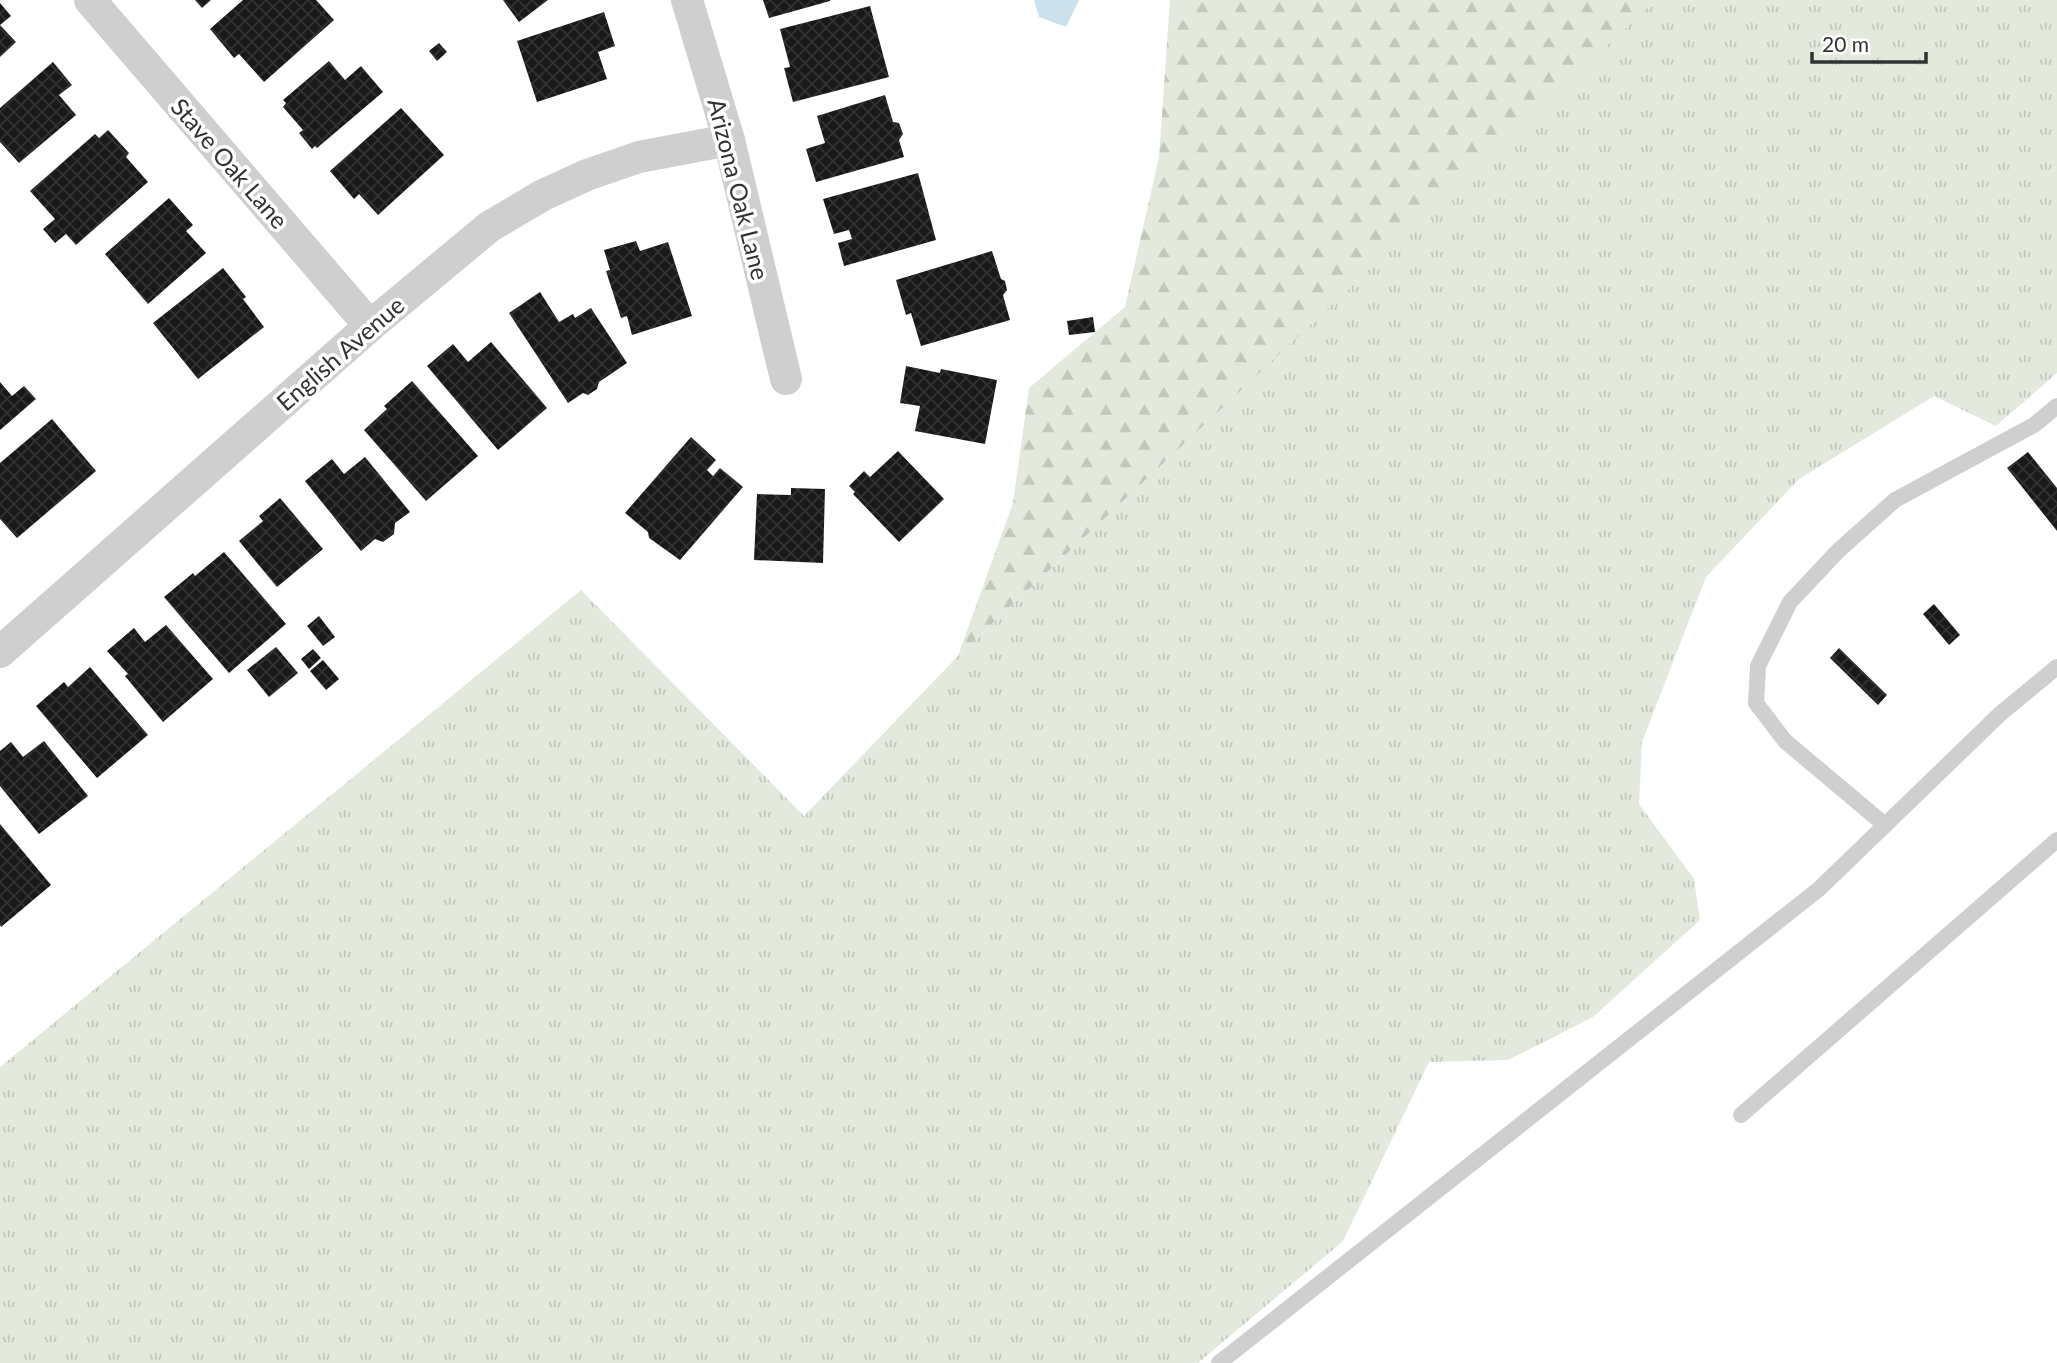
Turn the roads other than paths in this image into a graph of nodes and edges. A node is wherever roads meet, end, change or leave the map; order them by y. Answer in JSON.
{"nodes":[{"id":1,"x":90,"y":0,"type":"edge"},
{"id":2,"x":687,"y":0,"type":"edge"},
{"id":3,"x":729,"y":141,"type":"junction"},
{"id":4,"x":370,"y":326,"type":"junction"},
{"id":5,"x":786,"y":379,"type":"dead end"},
{"id":6,"x":2057,"y":406,"type":"edge"},
{"id":7,"x":4,"y":640,"type":"edge"},
{"id":8,"x":2057,"y":667,"type":"edge"},
{"id":9,"x":1885,"y":825,"type":"junction"},
{"id":10,"x":2056,"y":844,"type":"edge"},
{"id":11,"x":1741,"y":1115,"type":"dead end"},
{"id":12,"x":1219,"y":1363,"type":"edge"}],
"edges":[{"from":1,"to":4,"type":"street","name":"Stave Oak Lane"},
{"from":2,"to":3,"type":"street","name":"Arizona Oak Lane"},
{"from":3,"to":4,"type":"street","name":"English Avenue"},
{"from":3,"to":5,"type":"street","name":"Arizona Oak Lane"},
{"from":4,"to":7,"type":"street","name":"English Avenue"},
{"from":6,"to":9,"type":"lane"},
{"from":8,"to":9,"type":"lane"},
{"from":9,"to":12,"type":"lane"},
{"from":10,"to":11,"type":"lane"}]}
